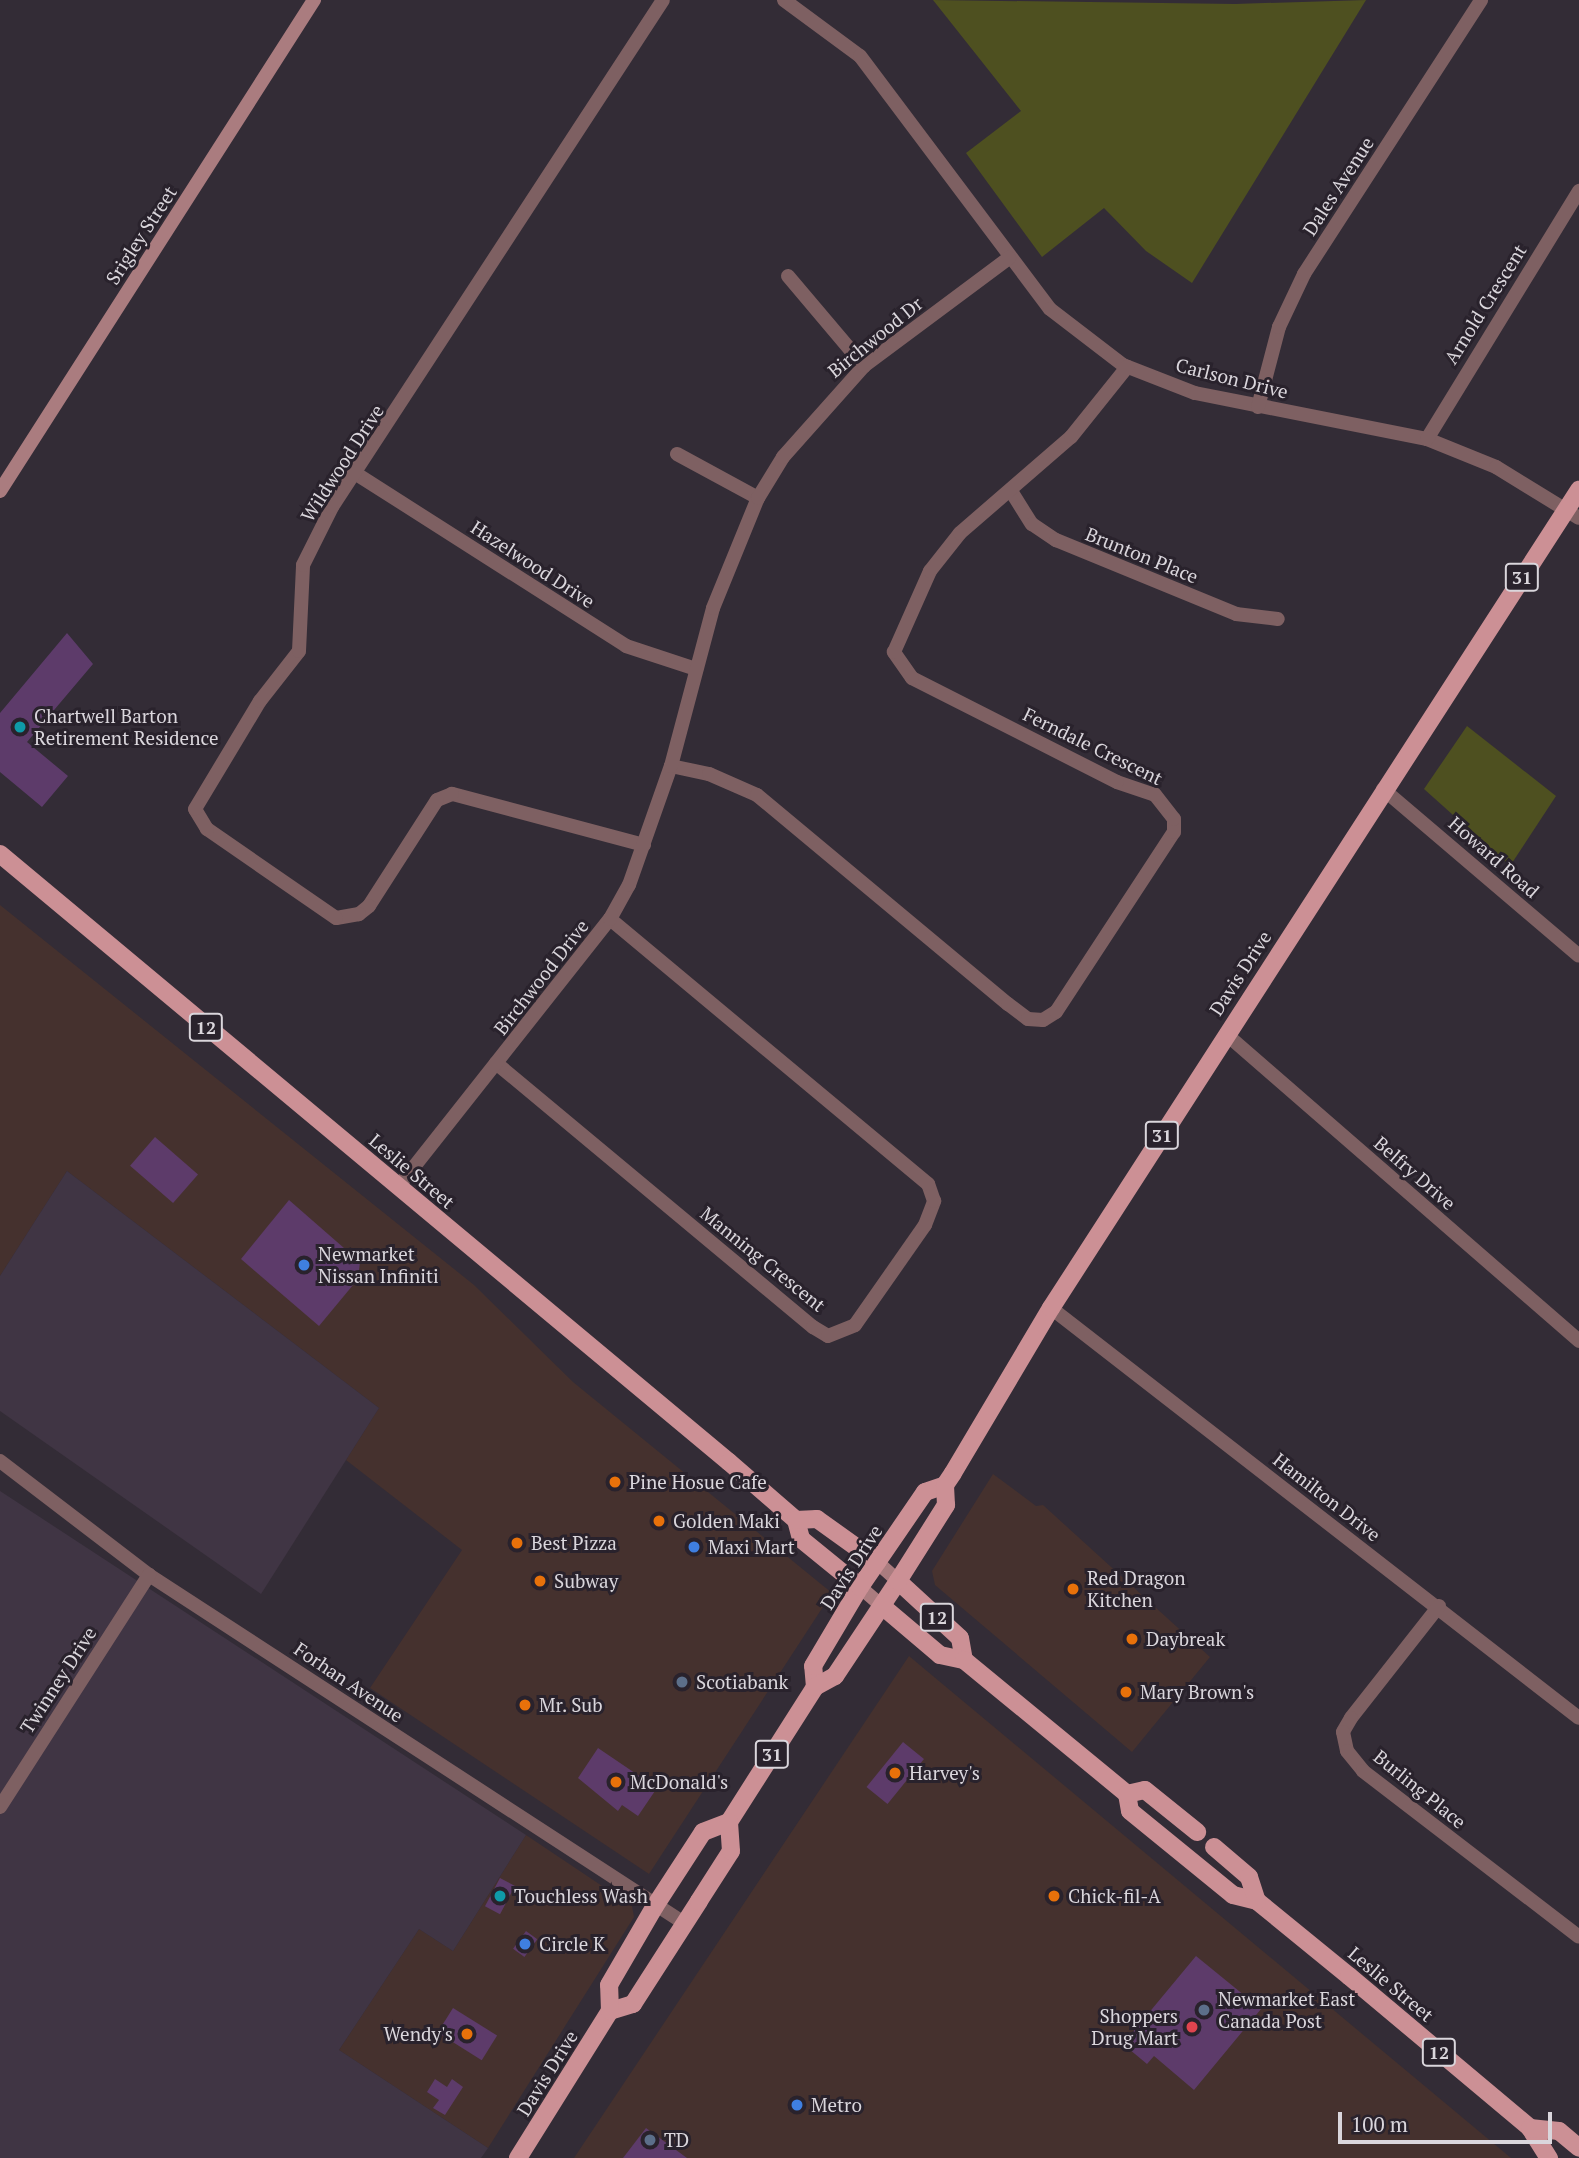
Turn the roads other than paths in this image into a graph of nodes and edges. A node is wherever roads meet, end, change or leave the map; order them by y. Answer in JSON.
{"nodes":[{"id":1,"x":313,"y":0,"type":"edge"},
{"id":2,"x":663,"y":0,"type":"edge"},
{"id":3,"x":784,"y":0,"type":"edge"},
{"id":4,"x":1481,"y":0,"type":"edge"},
{"id":5,"x":1579,"y":191,"type":"edge"},
{"id":6,"x":1009,"y":258,"type":"junction"},
{"id":7,"x":788,"y":276,"type":"dead end"},
{"id":8,"x":863,"y":366,"type":"junction"},
{"id":9,"x":1127,"y":367,"type":"junction"},
{"id":10,"x":1258,"y":407,"type":"junction"},
{"id":11,"x":1427,"y":439,"type":"junction"},
{"id":12,"x":677,"y":454,"type":"dead end"},
{"id":13,"x":358,"y":475,"type":"junction"},
{"id":14,"x":1579,"y":490,"type":"edge"},
{"id":15,"x":0,"y":491,"type":"edge"},
{"id":16,"x":1011,"y":491,"type":"junction"},
{"id":17,"x":758,"y":498,"type":"junction"},
{"id":18,"x":1573,"y":514,"type":"edge"},
{"id":19,"x":1278,"y":619,"type":"dead end"},
{"id":20,"x":696,"y":669,"type":"junction"},
{"id":21,"x":671,"y":766,"type":"junction"},
{"id":22,"x":1383,"y":789,"type":"junction"},
{"id":23,"x":644,"y":845,"type":"junction"},
{"id":24,"x":0,"y":854,"type":"edge"},
{"id":25,"x":610,"y":919,"type":"junction"},
{"id":26,"x":1579,"y":956,"type":"edge"},
{"id":27,"x":1226,"y":1034,"type":"junction"},
{"id":28,"x":496,"y":1063,"type":"junction"},
{"id":29,"x":398,"y":1187,"type":"junction"},
{"id":30,"x":1051,"y":1308,"type":"junction"},
{"id":31,"x":1579,"y":1341,"type":"edge"},
{"id":32,"x":0,"y":1461,"type":"edge"},
{"id":33,"x":945,"y":1485,"type":"junction"},
{"id":34,"x":796,"y":1520,"type":"junction"},
{"id":35,"x":877,"y":1562,"type":"junction"},
{"id":36,"x":149,"y":1574,"type":"junction"},
{"id":37,"x":898,"y":1581,"type":"junction"},
{"id":38,"x":860,"y":1587,"type":"junction"},
{"id":39,"x":882,"y":1606,"type":"junction"},
{"id":40,"x":1439,"y":1606,"type":"junction"},
{"id":41,"x":964,"y":1660,"type":"junction"},
{"id":42,"x":815,"y":1687,"type":"junction"},
{"id":43,"x":1579,"y":1718,"type":"edge"},
{"id":44,"x":1127,"y":1794,"type":"junction"},
{"id":45,"x":0,"y":1807,"type":"edge"},
{"id":46,"x":729,"y":1822,"type":"junction"},
{"id":47,"x":1197,"y":1832,"type":"joint"},
{"id":48,"x":1213,"y":1847,"type":"joint"},
{"id":49,"x":1257,"y":1901,"type":"junction"},
{"id":50,"x":655,"y":1906,"type":"junction"},
{"id":51,"x":684,"y":1923,"type":"junction"},
{"id":52,"x":1579,"y":1937,"type":"edge"},
{"id":53,"x":610,"y":2011,"type":"junction"},
{"id":54,"x":1530,"y":2128,"type":"junction"},
{"id":55,"x":1579,"y":2148,"type":"edge"},
{"id":56,"x":518,"y":2158,"type":"edge"},
{"id":57,"x":1549,"y":2158,"type":"edge"}],
"edges":[{"from":1,"to":15,"type":"street","name":"Srigley Street"},
{"from":2,"to":13,"type":"street","name":"Wildwood Drive"},
{"from":3,"to":6,"type":"street","name":"Carlson Drive"},
{"from":4,"to":10,"type":"street","name":"Dales Avenue"},
{"from":5,"to":11,"type":"street","name":"Arnold Crescent"},
{"from":6,"to":8,"type":"street","name":"Birchwood Dr"},
{"from":6,"to":9,"type":"street","name":"Carlson Drive"},
{"from":7,"to":8,"type":"street"},
{"from":8,"to":17,"type":"street","name":"Birchwood Dr"},
{"from":9,"to":10,"type":"street","name":"Carlson Drive"},
{"from":9,"to":16,"type":"street","name":"Ferndale Crescent"},
{"from":10,"to":11,"type":"street","name":"Carlson Drive"},
{"from":11,"to":18,"type":"street","name":"Carlson Drive"},
{"from":12,"to":17,"type":"street"},
{"from":13,"to":20,"type":"street","name":"Hazelwood Drive"},
{"from":13,"to":23,"type":"street","name":"Wildwood Drive"},
{"from":14,"to":18,"type":"main road","name":"Davis Drive","number":"31"},
{"from":16,"to":19,"type":"street","name":"Brunton Place"},
{"from":16,"to":21,"type":"street","name":"Ferndale Crescent"},
{"from":17,"to":20,"type":"street"},
{"from":18,"to":22,"type":"main road","name":"Davis Drive","number":"31"},
{"from":20,"to":21,"type":"street"},
{"from":21,"to":23,"type":"street","name":"Birchwood Drive"},
{"from":22,"to":26,"type":"street","name":"Howard Road"},
{"from":22,"to":27,"type":"main road","name":"Davis Drive","number":"31"},
{"from":23,"to":25,"type":"street","name":"Birchwood Drive"},
{"from":24,"to":29,"type":"main road","name":"Leslie Street","number":"12"},
{"from":25,"to":28,"type":"street","name":"Birchwood Drive"},
{"from":25,"to":28,"type":"street","name":"Manning Crescent"},
{"from":27,"to":30,"type":"main road","name":"Davis Drive","number":"31"},
{"from":27,"to":31,"type":"street","name":"Belfry Drive"},
{"from":28,"to":29,"type":"street","name":"Birchwood Drive"},
{"from":29,"to":34,"type":"main road","name":"Leslie Street","number":"12"},
{"from":30,"to":33,"type":"main road","name":"Davis Drive","number":"31"},
{"from":30,"to":40,"type":"street","name":"Hamilton Drive"},
{"from":32,"to":36,"type":"street","name":"Forhan Avenue"},
{"from":33,"to":35,"type":"main road","name":"Davis Drive","number":"31"},
{"from":33,"to":37,"type":"main road","name":"Davis Drive","number":"31"},
{"from":34,"to":35,"type":"main road","name":"Leslie Street","number":"12"},
{"from":34,"to":38,"type":"main road","name":"Leslie Street","number":"12"},
{"from":35,"to":37,"type":"street","name":"Leslie Street","number":"12"},
{"from":35,"to":38,"type":"main road","name":"Davis Drive","number":"31"},
{"from":36,"to":45,"type":"street","name":"Twinney Drive"},
{"from":36,"to":50,"type":"street","name":"Forhan Avenue"},
{"from":37,"to":39,"type":"main road","name":"Davis Drive","number":"31"},
{"from":37,"to":41,"type":"main road","name":"Leslie Street","number":"12"},
{"from":38,"to":39,"type":"street","name":"Leslie Street","number":"12"},
{"from":38,"to":42,"type":"main road","name":"Davis Drive","number":"31"},
{"from":39,"to":41,"type":"main road","name":"Leslie Street","number":"12"},
{"from":39,"to":42,"type":"main road","name":"Davis Drive","number":"31"},
{"from":40,"to":43,"type":"street","name":"Hamilton Drive"},
{"from":40,"to":52,"type":"street","name":"Burling Place"},
{"from":41,"to":44,"type":"main road","name":"Leslie Street","number":"12"},
{"from":42,"to":46,"type":"main road","name":"Davis Drive","number":"31"},
{"from":44,"to":47,"type":"main road","name":"Leslie Street","number":"12"},
{"from":44,"to":49,"type":"main road","name":"Leslie Street","number":"12"},
{"from":46,"to":50,"type":"main road","name":"Davis Drive"},
{"from":46,"to":51,"type":"main road","name":"Davis Drive"},
{"from":47,"to":48,"type":"street","name":"Leslie Street","number":"12"},
{"from":48,"to":49,"type":"main road","name":"Leslie Street","number":"12"},
{"from":49,"to":54,"type":"main road","name":"Leslie Street","number":"12"},
{"from":50,"to":51,"type":"street","name":"Forhan Avenue"},
{"from":50,"to":53,"type":"main road","name":"Davis Drive"},
{"from":51,"to":53,"type":"main road","name":"Davis Drive"},
{"from":53,"to":56,"type":"main road","name":"Davis Drive"},
{"from":54,"to":55,"type":"main road","name":"Leslie Street","number":"12"},
{"from":54,"to":57,"type":"main road","name":"Leslie Street","number":"12"}]}
